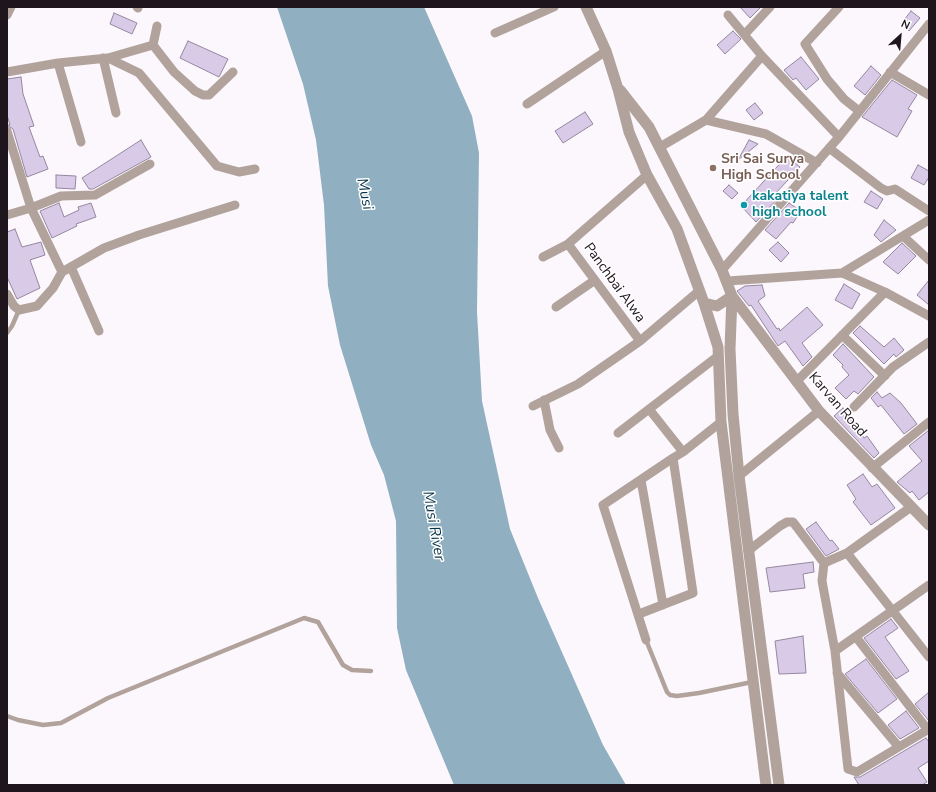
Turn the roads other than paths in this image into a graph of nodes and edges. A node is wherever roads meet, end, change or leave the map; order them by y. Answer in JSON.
{"nodes":[{"id":1,"x":12,"y":7,"type":"edge"},
{"id":2,"x":554,"y":7,"type":"edge"},
{"id":3,"x":586,"y":7,"type":"edge"},
{"id":4,"x":770,"y":7,"type":"edge"},
{"id":5,"x":839,"y":7,"type":"edge"},
{"id":6,"x":7,"y":15,"type":"edge"},
{"id":7,"x":728,"y":15,"type":"dead end"},
{"id":8,"x":929,"y":24,"type":"edge"},
{"id":9,"x":157,"y":26,"type":"dead end"},
{"id":10,"x":495,"y":33,"type":"dead end"},
{"id":11,"x":745,"y":34,"type":"junction"},
{"id":12,"x":153,"y":45,"type":"junction"},
{"id":13,"x":606,"y":52,"type":"junction"},
{"id":14,"x":762,"y":56,"type":"junction"},
{"id":15,"x":106,"y":58,"type":"junction"},
{"id":16,"x":58,"y":63,"type":"junction"},
{"id":17,"x":7,"y":72,"type":"edge"},
{"id":18,"x":233,"y":72,"type":"dead end"},
{"id":19,"x":890,"y":72,"type":"junction"},
{"id":20,"x":618,"y":89,"type":"junction"},
{"id":21,"x":929,"y":95,"type":"edge"},
{"id":22,"x":527,"y":104,"type":"dead end"},
{"id":23,"x":859,"y":111,"type":"junction"},
{"id":24,"x":116,"y":113,"type":"dead end"},
{"id":25,"x":706,"y":120,"type":"junction"},
{"id":26,"x":7,"y":131,"type":"edge"},
{"id":27,"x":839,"y":137,"type":"junction"},
{"id":28,"x":81,"y":142,"type":"dead end"},
{"id":29,"x":660,"y":147,"type":"junction"},
{"id":30,"x":829,"y":148,"type":"junction"},
{"id":31,"x":817,"y":163,"type":"junction"},
{"id":32,"x":150,"y":164,"type":"dead end"},
{"id":33,"x":255,"y":168,"type":"dead end"},
{"id":34,"x":648,"y":175,"type":"junction"},
{"id":35,"x":235,"y":205,"type":"dead end"},
{"id":36,"x":32,"y":208,"type":"junction"},
{"id":37,"x":929,"y":211,"type":"edge"},
{"id":38,"x":7,"y":216,"type":"edge"},
{"id":39,"x":929,"y":220,"type":"edge"},
{"id":40,"x":903,"y":236,"type":"junction"},
{"id":41,"x":568,"y":244,"type":"junction"},
{"id":42,"x":543,"y":256,"type":"dead end"},
{"id":43,"x":929,"y":260,"type":"edge"},
{"id":44,"x":71,"y":266,"type":"junction"},
{"id":45,"x":722,"y":270,"type":"junction"},
{"id":46,"x":62,"y":272,"type":"junction"},
{"id":47,"x":842,"y":274,"type":"junction"},
{"id":48,"x":595,"y":280,"type":"junction"},
{"id":49,"x":728,"y":281,"type":"junction"},
{"id":50,"x":699,"y":291,"type":"junction"},
{"id":51,"x":885,"y":292,"type":"junction"},
{"id":52,"x":7,"y":294,"type":"edge"},
{"id":53,"x":732,"y":296,"type":"junction"},
{"id":54,"x":704,"y":302,"type":"junction"},
{"id":55,"x":556,"y":307,"type":"dead end"},
{"id":56,"x":19,"y":310,"type":"junction"},
{"id":57,"x":929,"y":316,"type":"edge"},
{"id":58,"x":99,"y":331,"type":"dead end"},
{"id":59,"x":7,"y":333,"type":"edge"},
{"id":60,"x":842,"y":335,"type":"junction"},
{"id":61,"x":640,"y":341,"type":"junction"},
{"id":62,"x":929,"y":342,"type":"edge"},
{"id":63,"x":718,"y":356,"type":"junction"},
{"id":64,"x":885,"y":376,"type":"junction"},
{"id":65,"x":796,"y":382,"type":"junction"},
{"id":66,"x":544,"y":400,"type":"junction"},
{"id":67,"x":532,"y":406,"type":"dead end"},
{"id":68,"x":854,"y":407,"type":"dead end"},
{"id":69,"x":649,"y":409,"type":"junction"},
{"id":70,"x":819,"y":411,"type":"junction"},
{"id":71,"x":721,"y":422,"type":"junction"},
{"id":72,"x":929,"y":422,"type":"edge"},
{"id":73,"x":618,"y":433,"type":"dead end"},
{"id":74,"x":559,"y":448,"type":"dead end"},
{"id":75,"x":683,"y":452,"type":"junction"},
{"id":76,"x":673,"y":458,"type":"junction"},
{"id":77,"x":872,"y":468,"type":"junction"},
{"id":78,"x":739,"y":476,"type":"junction"},
{"id":79,"x":641,"y":480,"type":"junction"},
{"id":80,"x":911,"y":507,"type":"junction"},
{"id":81,"x":929,"y":525,"type":"edge"},
{"id":82,"x":748,"y":551,"type":"junction"},
{"id":83,"x":847,"y":553,"type":"junction"},
{"id":84,"x":824,"y":563,"type":"junction"},
{"id":85,"x":929,"y":585,"type":"edge"},
{"id":86,"x":663,"y":605,"type":"junction"},
{"id":87,"x":892,"y":612,"type":"junction"},
{"id":88,"x":639,"y":614,"type":"junction"},
{"id":89,"x":856,"y":636,"type":"junction"},
{"id":90,"x":646,"y":640,"type":"joint"},
{"id":91,"x":835,"y":652,"type":"junction"},
{"id":92,"x":929,"y":657,"type":"edge"},
{"id":93,"x":371,"y":671,"type":"dead end"},
{"id":94,"x":837,"y":673,"type":"junction"},
{"id":95,"x":753,"y":682,"type":"junction"},
{"id":96,"x":7,"y":716,"type":"edge"},
{"id":97,"x":929,"y":729,"type":"edge"},
{"id":98,"x":898,"y":746,"type":"junction"},
{"id":99,"x":766,"y":785,"type":"edge"},
{"id":100,"x":779,"y":785,"type":"edge"}],
"edges":[{"from":1,"to":6,"type":"street"},
{"from":2,"to":10,"type":"street"},
{"from":3,"to":13,"type":"street","name":"Karvan Road"},
{"from":4,"to":11,"type":"street"},
{"from":5,"to":23,"type":"street"},
{"from":7,"to":11,"type":"street"},
{"from":8,"to":19,"type":"street"},
{"from":9,"to":12,"type":"street"},
{"from":11,"to":14,"type":"street"},
{"from":12,"to":15,"type":"street"},
{"from":12,"to":18,"type":"street"},
{"from":13,"to":20,"type":"street","name":"Karvan Road"},
{"from":13,"to":22,"type":"street"},
{"from":14,"to":25,"type":"street"},
{"from":14,"to":27,"type":"street"},
{"from":15,"to":16,"type":"street"},
{"from":15,"to":24,"type":"street"},
{"from":15,"to":33,"type":"street"},
{"from":16,"to":17,"type":"street"},
{"from":16,"to":28,"type":"street"},
{"from":19,"to":21,"type":"street"},
{"from":19,"to":23,"type":"street"},
{"from":20,"to":29,"type":"street","name":"Karvan Road"},
{"from":20,"to":34,"type":"street","name":"Karvan Road"},
{"from":23,"to":27,"type":"street"},
{"from":25,"to":29,"type":"street"},
{"from":25,"to":31,"type":"street"},
{"from":26,"to":36,"type":"street"},
{"from":27,"to":30,"type":"street"},
{"from":29,"to":45,"type":"street","name":"Karvan Road"},
{"from":30,"to":31,"type":"street"},
{"from":30,"to":37,"type":"street"},
{"from":31,"to":45,"type":"street"},
{"from":32,"to":36,"type":"street"},
{"from":34,"to":41,"type":"street","name":"Panchbai Alwa"},
{"from":34,"to":50,"type":"street","name":"Karvan Road"},
{"from":35,"to":44,"type":"street"},
{"from":36,"to":38,"type":"street"},
{"from":36,"to":46,"type":"street"},
{"from":39,"to":40,"type":"street"},
{"from":40,"to":43,"type":"street"},
{"from":40,"to":47,"type":"street"},
{"from":41,"to":42,"type":"street"},
{"from":41,"to":48,"type":"street","name":"Panchbai Alwa"},
{"from":44,"to":46,"type":"street"},
{"from":44,"to":58,"type":"street"},
{"from":45,"to":49,"type":"street","name":"Karvan Road"},
{"from":46,"to":56,"type":"street"},
{"from":47,"to":49,"type":"street"},
{"from":47,"to":51,"type":"street"},
{"from":48,"to":55,"type":"street"},
{"from":48,"to":61,"type":"street","name":"Panchbai Alwa"},
{"from":49,"to":53,"type":"street","name":"Karvan Road"},
{"from":50,"to":54,"type":"street","name":"Karvan Road"},
{"from":50,"to":61,"type":"street","name":"Panchbai Alwa"},
{"from":51,"to":57,"type":"street"},
{"from":51,"to":60,"type":"street"},
{"from":52,"to":56,"type":"street"},
{"from":53,"to":54,"type":"street"},
{"from":53,"to":65,"type":"street","name":"Karvan Road"},
{"from":53,"to":78,"type":"street"},
{"from":54,"to":63,"type":"street","name":"Karvan Road"},
{"from":56,"to":59,"type":"lane"},
{"from":60,"to":64,"type":"street"},
{"from":60,"to":65,"type":"street"},
{"from":61,"to":66,"type":"street"},
{"from":62,"to":64,"type":"street"},
{"from":63,"to":69,"type":"street"},
{"from":63,"to":71,"type":"street","name":"Karvan Road"},
{"from":64,"to":68,"type":"street"},
{"from":65,"to":70,"type":"street","name":"Karvan Road"},
{"from":66,"to":67,"type":"street"},
{"from":66,"to":74,"type":"street"},
{"from":69,"to":73,"type":"street"},
{"from":69,"to":75,"type":"street"},
{"from":70,"to":77,"type":"street","name":"Karvan Road"},
{"from":70,"to":78,"type":"street"},
{"from":71,"to":75,"type":"street"},
{"from":71,"to":95,"type":"street","name":"Karvan Road"},
{"from":72,"to":77,"type":"street"},
{"from":75,"to":76,"type":"street"},
{"from":76,"to":79,"type":"street"},
{"from":76,"to":86,"type":"street"},
{"from":77,"to":80,"type":"street","name":"Karvan Road"},
{"from":78,"to":82,"type":"street"},
{"from":79,"to":86,"type":"street"},
{"from":79,"to":88,"type":"street"},
{"from":80,"to":81,"type":"street","name":"Karvan Road"},
{"from":80,"to":83,"type":"street"},
{"from":82,"to":84,"type":"street"},
{"from":82,"to":100,"type":"street"},
{"from":83,"to":84,"type":"street"},
{"from":83,"to":87,"type":"street"},
{"from":84,"to":91,"type":"street"},
{"from":85,"to":87,"type":"street"},
{"from":86,"to":88,"type":"street"},
{"from":87,"to":89,"type":"street"},
{"from":87,"to":92,"type":"street"},
{"from":88,"to":90,"type":"street"},
{"from":89,"to":91,"type":"street"},
{"from":89,"to":97,"type":"street"},
{"from":90,"to":95,"type":"lane"},
{"from":91,"to":94,"type":"street"},
{"from":93,"to":96,"type":"lane"},
{"from":94,"to":98,"type":"street"},
{"from":94,"to":98,"type":"street"},
{"from":95,"to":99,"type":"street","name":"Karvan Road"},
{"from":97,"to":98,"type":"street"}]}
